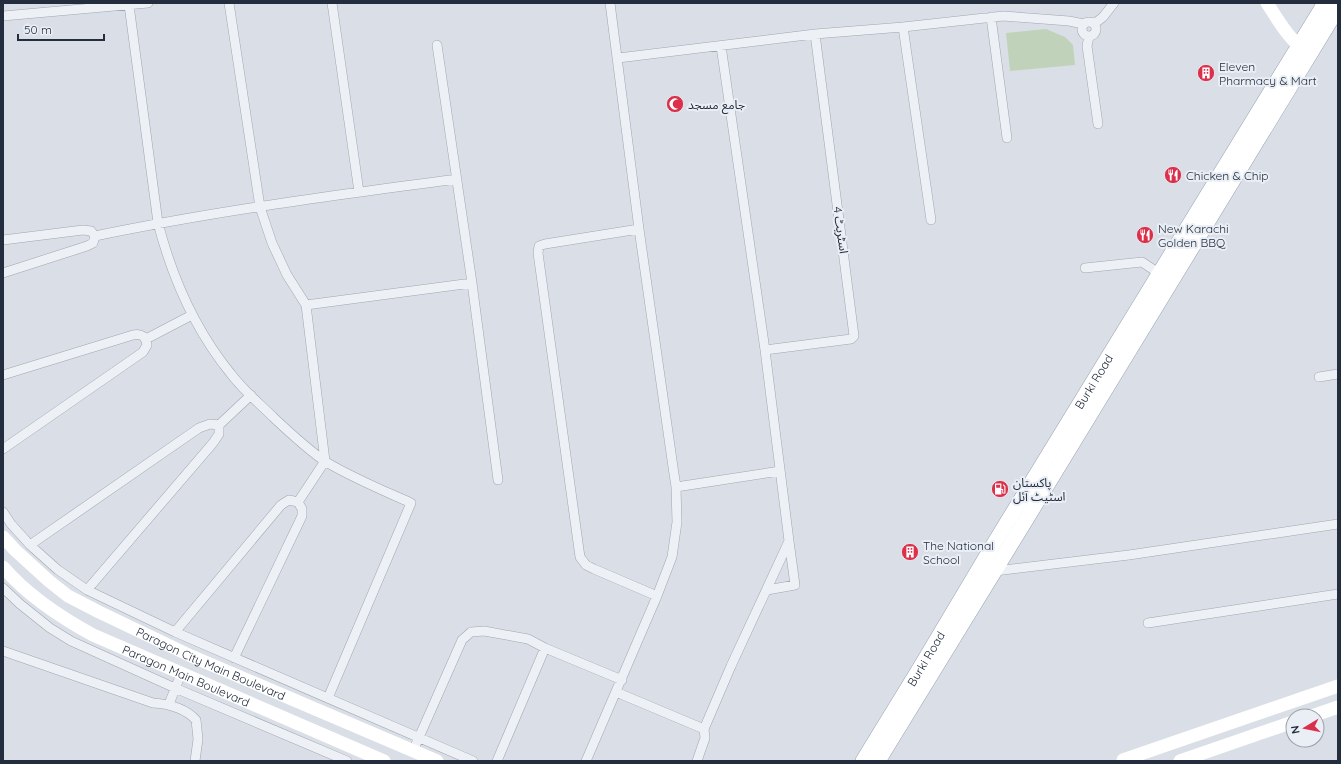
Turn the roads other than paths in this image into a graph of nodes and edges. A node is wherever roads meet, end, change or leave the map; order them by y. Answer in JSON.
{"nodes":[{"id":1,"x":148,"y":3,"type":"edge"},
{"id":2,"x":229,"y":3,"type":"edge"},
{"id":3,"x":332,"y":3,"type":"edge"},
{"id":4,"x":610,"y":3,"type":"edge"},
{"id":5,"x":1114,"y":3,"type":"edge"},
{"id":6,"x":1267,"y":3,"type":"edge"},
{"id":7,"x":1325,"y":3,"type":"edge"},
{"id":8,"x":129,"y":5,"type":"junction"},
{"id":9,"x":1338,"y":8,"type":"edge"},
{"id":10,"x":3,"y":16,"type":"edge"},
{"id":11,"x":991,"y":17,"type":"junction"},
{"id":12,"x":1083,"y":24,"type":"junction"},
{"id":13,"x":1094,"y":24,"type":"junction"},
{"id":14,"x":903,"y":27,"type":"junction"},
{"id":15,"x":815,"y":34,"type":"junction"},
{"id":16,"x":1089,"y":36,"type":"junction"},
{"id":17,"x":437,"y":45,"type":"dead end"},
{"id":18,"x":721,"y":46,"type":"junction"},
{"id":19,"x":1304,"y":50,"type":"junction"},
{"id":20,"x":618,"y":58,"type":"junction"},
{"id":21,"x":1098,"y":124,"type":"dead end"},
{"id":22,"x":1007,"y":138,"type":"dead end"},
{"id":23,"x":457,"y":179,"type":"junction"},
{"id":24,"x":359,"y":192,"type":"junction"},
{"id":25,"x":260,"y":207,"type":"junction"},
{"id":26,"x":931,"y":220,"type":"dead end"},
{"id":27,"x":158,"y":223,"type":"junction"},
{"id":28,"x":639,"y":229,"type":"junction"},
{"id":29,"x":95,"y":236,"type":"junction"},
{"id":30,"x":3,"y":240,"type":"edge"},
{"id":31,"x":1085,"y":268,"type":"dead end"},
{"id":32,"x":3,"y":273,"type":"edge"},
{"id":33,"x":1160,"y":274,"type":"junction"},
{"id":34,"x":472,"y":283,"type":"junction"},
{"id":35,"x":306,"y":304,"type":"junction"},
{"id":36,"x":192,"y":315,"type":"junction"},
{"id":37,"x":146,"y":339,"type":"junction"},
{"id":38,"x":765,"y":350,"type":"junction"},
{"id":39,"x":1338,"y":374,"type":"edge"},
{"id":40,"x":3,"y":375,"type":"edge"},
{"id":41,"x":1319,"y":377,"type":"dead end"},
{"id":42,"x":251,"y":395,"type":"junction"},
{"id":43,"x":219,"y":425,"type":"junction"},
{"id":44,"x":3,"y":449,"type":"edge"},
{"id":45,"x":325,"y":461,"type":"junction"},
{"id":46,"x":780,"y":471,"type":"junction"},
{"id":47,"x":498,"y":480,"type":"dead end"},
{"id":48,"x":676,"y":487,"type":"junction"},
{"id":49,"x":298,"y":502,"type":"junction"},
{"id":50,"x":3,"y":512,"type":"edge"},
{"id":51,"x":1338,"y":524,"type":"edge"},
{"id":52,"x":3,"y":537,"type":"edge"},
{"id":53,"x":789,"y":541,"type":"junction"},
{"id":54,"x":30,"y":545,"type":"junction"},
{"id":55,"x":3,"y":567,"type":"edge"},
{"id":56,"x":58,"y":570,"type":"junction"},
{"id":57,"x":995,"y":571,"type":"junction"},
{"id":58,"x":49,"y":581,"type":"junction"},
{"id":59,"x":3,"y":588,"type":"edge"},
{"id":60,"x":87,"y":590,"type":"junction"},
{"id":61,"x":767,"y":590,"type":"junction"},
{"id":62,"x":1338,"y":594,"type":"edge"},
{"id":63,"x":657,"y":596,"type":"junction"},
{"id":64,"x":1148,"y":623,"type":"dead end"},
{"id":65,"x":175,"y":632,"type":"junction"},
{"id":66,"x":198,"y":642,"type":"junction"},
{"id":67,"x":545,"y":648,"type":"junction"},
{"id":68,"x":3,"y":651,"type":"edge"},
{"id":69,"x":191,"y":656,"type":"junction"},
{"id":70,"x":234,"y":658,"type":"junction"},
{"id":71,"x":182,"y":674,"type":"junction"},
{"id":72,"x":622,"y":680,"type":"junction"},
{"id":73,"x":1338,"y":686,"type":"edge"},
{"id":74,"x":175,"y":688,"type":"junction"},
{"id":75,"x":616,"y":692,"type":"junction"},
{"id":76,"x":328,"y":698,"type":"junction"},
{"id":77,"x":169,"y":704,"type":"junction"},
{"id":78,"x":1338,"y":707,"type":"edge"},
{"id":79,"x":1325,"y":712,"type":"edge"},
{"id":80,"x":1285,"y":725,"type":"edge"},
{"id":81,"x":704,"y":729,"type":"junction"},
{"id":82,"x":419,"y":737,"type":"junction"},
{"id":83,"x":413,"y":751,"type":"junction"},
{"id":84,"x":1123,"y":760,"type":"dead end"},
{"id":85,"x":195,"y":761,"type":"edge"},
{"id":86,"x":347,"y":761,"type":"edge"},
{"id":87,"x":384,"y":761,"type":"edge"},
{"id":88,"x":437,"y":761,"type":"edge"},
{"id":89,"x":473,"y":761,"type":"edge"},
{"id":90,"x":497,"y":761,"type":"edge"},
{"id":91,"x":586,"y":761,"type":"edge"},
{"id":92,"x":697,"y":761,"type":"edge"},
{"id":93,"x":863,"y":761,"type":"edge"},
{"id":94,"x":878,"y":761,"type":"edge"},
{"id":95,"x":1180,"y":761,"type":"edge"}],
"edges":[{"from":1,"to":8,"type":"street"},
{"from":2,"to":25,"type":"street"},
{"from":3,"to":24,"type":"street"},
{"from":4,"to":20,"type":"street"},
{"from":5,"to":13,"type":"street"},
{"from":6,"to":19,"type":"street"},
{"from":7,"to":19,"type":"main road","name":"Burki Road"},
{"from":8,"to":10,"type":"street"},
{"from":8,"to":27,"type":"street"},
{"from":9,"to":19,"type":"main road","name":"Burki Road"},
{"from":11,"to":12,"type":"street"},
{"from":11,"to":14,"type":"street"},
{"from":11,"to":22,"type":"street"},
{"from":12,"to":13,"type":"street"},
{"from":12,"to":16,"type":"street"},
{"from":13,"to":16,"type":"street"},
{"from":14,"to":15,"type":"street"},
{"from":14,"to":26,"type":"street"},
{"from":15,"to":18,"type":"street"},
{"from":15,"to":38,"type":"street","name":"اسٹریٹ 4"},
{"from":16,"to":21,"type":"street"},
{"from":17,"to":23,"type":"street"},
{"from":18,"to":20,"type":"street"},
{"from":18,"to":38,"type":"street"},
{"from":19,"to":33,"type":"main road","name":"Burki Road"},
{"from":19,"to":57,"type":"main road","name":"Burki Road"},
{"from":20,"to":28,"type":"street"},
{"from":23,"to":24,"type":"street"},
{"from":23,"to":34,"type":"street"},
{"from":24,"to":25,"type":"street"},
{"from":25,"to":27,"type":"street"},
{"from":25,"to":35,"type":"street"},
{"from":27,"to":29,"type":"street"},
{"from":27,"to":36,"type":"street"},
{"from":28,"to":48,"type":"street"},
{"from":28,"to":63,"type":"street"},
{"from":29,"to":30,"type":"street"},
{"from":29,"to":32,"type":"street"},
{"from":31,"to":33,"type":"street"},
{"from":33,"to":93,"type":"main road","name":"Burki Road"},
{"from":34,"to":35,"type":"street"},
{"from":34,"to":47,"type":"street"},
{"from":35,"to":45,"type":"street"},
{"from":36,"to":37,"type":"street"},
{"from":36,"to":42,"type":"street"},
{"from":37,"to":40,"type":"street"},
{"from":37,"to":44,"type":"street"},
{"from":38,"to":46,"type":"street"},
{"from":39,"to":41,"type":"street"},
{"from":42,"to":43,"type":"street"},
{"from":42,"to":45,"type":"street"},
{"from":43,"to":54,"type":"street"},
{"from":43,"to":60,"type":"street"},
{"from":45,"to":49,"type":"street"},
{"from":45,"to":76,"type":"street"},
{"from":46,"to":48,"type":"street"},
{"from":46,"to":53,"type":"street"},
{"from":48,"to":63,"type":"street"},
{"from":49,"to":65,"type":"street"},
{"from":49,"to":70,"type":"street"},
{"from":50,"to":54,"type":"street"},
{"from":51,"to":57,"type":"street"},
{"from":52,"to":58,"type":"street","name":"Paragon City Main Boulevard"},
{"from":53,"to":61,"type":"street"},
{"from":53,"to":61,"type":"street"},
{"from":54,"to":56,"type":"street"},
{"from":55,"to":71,"type":"street","name":"Paragon Main Boulevard"},
{"from":56,"to":58,"type":"street"},
{"from":56,"to":60,"type":"street"},
{"from":57,"to":94,"type":"main road","name":"Burki Road"},
{"from":58,"to":69,"type":"street","name":"Paragon City Main Boulevard"},
{"from":59,"to":74,"type":"street"},
{"from":60,"to":65,"type":"street"},
{"from":61,"to":81,"type":"street"},
{"from":62,"to":64,"type":"street"},
{"from":63,"to":72,"type":"street"},
{"from":65,"to":66,"type":"street"},
{"from":66,"to":69,"type":"street"},
{"from":66,"to":70,"type":"street"},
{"from":67,"to":72,"type":"street"},
{"from":67,"to":82,"type":"street"},
{"from":67,"to":90,"type":"street"},
{"from":68,"to":77,"type":"street"},
{"from":69,"to":71,"type":"street"},
{"from":69,"to":83,"type":"street","name":"Paragon City Main Boulevard"},
{"from":70,"to":76,"type":"street"},
{"from":71,"to":74,"type":"street"},
{"from":71,"to":87,"type":"street","name":"Paragon Main Boulevard"},
{"from":72,"to":75,"type":"street"},
{"from":73,"to":84,"type":"street"},
{"from":74,"to":77,"type":"street"},
{"from":74,"to":86,"type":"street"},
{"from":75,"to":81,"type":"street"},
{"from":75,"to":91,"type":"street"},
{"from":76,"to":82,"type":"street"},
{"from":77,"to":85,"type":"street"},
{"from":78,"to":79,"type":"street"},
{"from":80,"to":95,"type":"street"},
{"from":81,"to":92,"type":"street"},
{"from":82,"to":83,"type":"street"},
{"from":82,"to":89,"type":"street"},
{"from":83,"to":88,"type":"street","name":"Paragon City Main Boulevard"}]}
